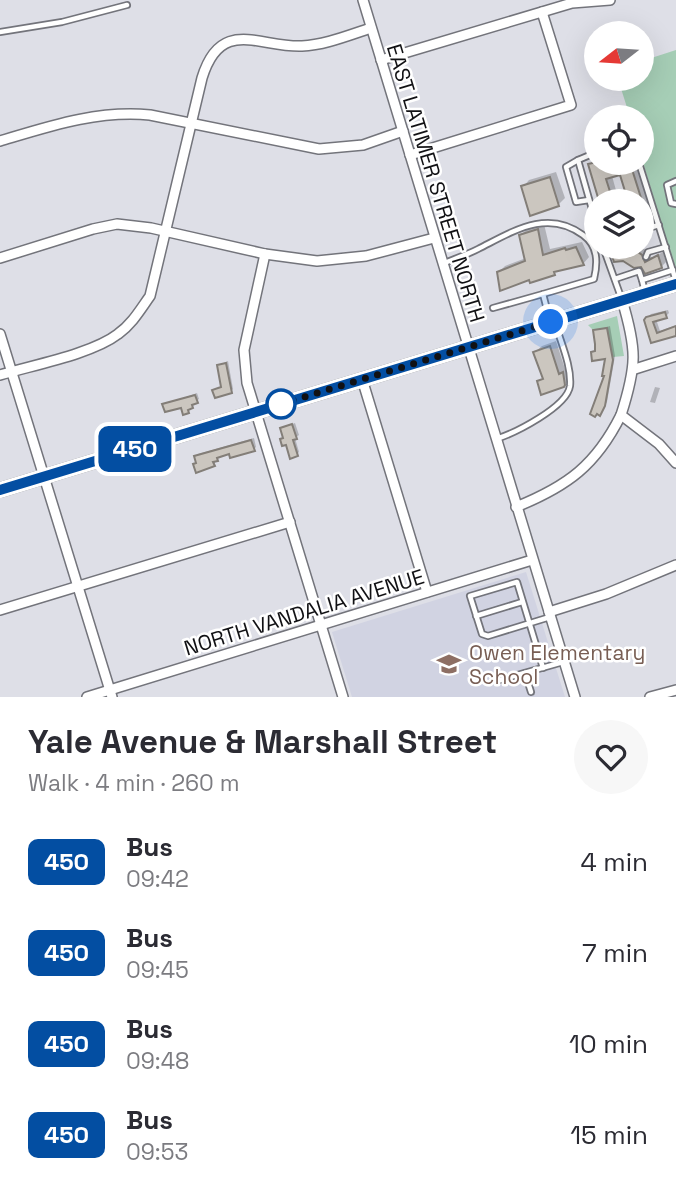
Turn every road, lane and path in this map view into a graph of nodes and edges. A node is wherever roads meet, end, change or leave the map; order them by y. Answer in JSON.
{"nodes":[{"id":1,"x":363,"y":0,"type":"edge"},
{"id":2,"x":610,"y":0,"type":"edge"},
{"id":3,"x":127,"y":5,"type":"dead end"},
{"id":4,"x":542,"y":12,"type":"junction"},
{"id":5,"x":371,"y":28,"type":"junction"},
{"id":6,"x":0,"y":32,"type":"edge"},
{"id":7,"x":381,"y":61,"type":"junction"},
{"id":8,"x":190,"y":123,"type":"junction"},
{"id":9,"x":403,"y":131,"type":"junction"},
{"id":10,"x":0,"y":141,"type":"edge"},
{"id":11,"x":410,"y":155,"type":"junction"},
{"id":12,"x":584,"y":157,"type":"edge"},
{"id":13,"x":578,"y":160,"type":"junction"},
{"id":14,"x":643,"y":175,"type":"edge"},
{"id":15,"x":676,"y":181,"type":"edge"},
{"id":16,"x":586,"y":189,"type":"edge"},
{"id":17,"x":584,"y":201,"type":"edge"},
{"id":18,"x":676,"y":204,"type":"edge"},
{"id":19,"x":659,"y":225,"type":"junction"},
{"id":20,"x":654,"y":226,"type":"edge"},
{"id":21,"x":167,"y":231,"type":"junction"},
{"id":22,"x":434,"y":238,"type":"junction"},
{"id":23,"x":666,"y":247,"type":"junction"},
{"id":24,"x":654,"y":251,"type":"edge"},
{"id":25,"x":265,"y":254,"type":"junction"},
{"id":26,"x":0,"y":258,"type":"edge"},
{"id":27,"x":669,"y":258,"type":"junction"},
{"id":28,"x":608,"y":259,"type":"edge"},
{"id":29,"x":660,"y":261,"type":"dead end"},
{"id":30,"x":442,"y":264,"type":"junction"},
{"id":31,"x":673,"y":270,"type":"junction"},
{"id":32,"x":615,"y":279,"type":"junction"},
{"id":33,"x":642,"y":280,"type":"junction"},
{"id":34,"x":676,"y":282,"type":"edge"},
{"id":35,"x":646,"y":293,"type":"junction"},
{"id":36,"x":543,"y":294,"type":"junction"},
{"id":37,"x":622,"y":300,"type":"junction"},
{"id":38,"x":492,"y":308,"type":"dead end"},
{"id":39,"x":552,"y":321,"type":"junction"},
{"id":40,"x":0,"y":334,"type":"edge"},
{"id":41,"x":468,"y":347,"type":"junction"},
{"id":42,"x":676,"y":356,"type":"edge"},
{"id":43,"x":635,"y":369,"type":"junction"},
{"id":44,"x":12,"y":371,"type":"junction"},
{"id":45,"x":0,"y":375,"type":"edge"},
{"id":46,"x":362,"y":379,"type":"junction"},
{"id":47,"x":256,"y":411,"type":"junction"},
{"id":48,"x":621,"y":415,"type":"junction"},
{"id":49,"x":496,"y":439,"type":"junction"},
{"id":50,"x":676,"y":463,"type":"edge"},
{"id":51,"x":44,"y":477,"type":"junction"},
{"id":52,"x":0,"y":490,"type":"edge"},
{"id":53,"x":516,"y":507,"type":"junction"},
{"id":54,"x":290,"y":522,"type":"junction"},
{"id":55,"x":532,"y":560,"type":"junction"},
{"id":56,"x":676,"y":565,"type":"edge"},
{"id":57,"x":465,"y":580,"type":"junction"},
{"id":58,"x":78,"y":586,"type":"junction"},
{"id":59,"x":427,"y":592,"type":"junction"},
{"id":60,"x":470,"y":596,"type":"junction"},
{"id":61,"x":523,"y":602,"type":"junction"},
{"id":62,"x":0,"y":610,"type":"edge"},
{"id":63,"x":549,"y":614,"type":"junction"},
{"id":64,"x":477,"y":616,"type":"junction"},
{"id":65,"x":529,"y":623,"type":"junction"},
{"id":66,"x":322,"y":626,"type":"junction"},
{"id":67,"x":564,"y":661,"type":"junction"},
{"id":68,"x":543,"y":667,"type":"junction"},
{"id":69,"x":525,"y":673,"type":"junction"},
{"id":70,"x":500,"y":680,"type":"dead end"},
{"id":71,"x":676,"y":690,"type":"edge"},
{"id":72,"x":531,"y":692,"type":"dead end"},
{"id":73,"x":110,"y":694,"type":"edge"},
{"id":74,"x":87,"y":697,"type":"edge"},
{"id":75,"x":343,"y":697,"type":"edge"},
{"id":76,"x":575,"y":697,"type":"edge"},
{"id":77,"x":650,"y":697,"type":"edge"}],
"edges":[{"from":1,"to":5,"type":"street","name":"EAST LATIMER STREET NORTH"},
{"from":2,"to":4,"type":"street"},
{"from":3,"to":6,"type":"lane"},
{"from":4,"to":7,"type":"street"},
{"from":4,"to":11,"type":"street"},
{"from":5,"to":7,"type":"street","name":"EAST LATIMER STREET NORTH"},
{"from":5,"to":8,"type":"street"},
{"from":7,"to":9,"type":"street","name":"EAST LATIMER STREET NORTH"},
{"from":8,"to":9,"type":"street"},
{"from":8,"to":10,"type":"street"},
{"from":8,"to":21,"type":"street"},
{"from":9,"to":11,"type":"street","name":"EAST LATIMER STREET NORTH"},
{"from":11,"to":22,"type":"street","name":"EAST LATIMER STREET NORTH"},
{"from":12,"to":13,"type":"lane"},
{"from":13,"to":16,"type":"lane"},
{"from":13,"to":17,"type":"lane"},
{"from":14,"to":19,"type":"lane"},
{"from":15,"to":18,"type":"lane"},
{"from":19,"to":20,"type":"lane"},
{"from":19,"to":23,"type":"lane"},
{"from":21,"to":25,"type":"street"},
{"from":21,"to":26,"type":"street"},
{"from":21,"to":44,"type":"street"},
{"from":22,"to":25,"type":"street"},
{"from":22,"to":30,"type":"street","name":"EAST LATIMER STREET NORTH"},
{"from":23,"to":24,"type":"lane"},
{"from":23,"to":27,"type":"lane"},
{"from":25,"to":47,"type":"street"},
{"from":27,"to":29,"type":"lane"},
{"from":27,"to":31,"type":"lane"},
{"from":28,"to":32,"type":"lane"},
{"from":30,"to":36,"type":"lane"},
{"from":30,"to":41,"type":"street","name":"EAST LATIMER STREET NORTH"},
{"from":31,"to":33,"type":"lane"},
{"from":31,"to":34,"type":"lane"},
{"from":32,"to":33,"type":"lane"},
{"from":32,"to":37,"type":"lane"},
{"from":33,"to":35,"type":"lane"},
{"from":34,"to":35,"type":"main road"},
{"from":35,"to":37,"type":"main road"},
{"from":36,"to":38,"type":"lane"},
{"from":36,"to":39,"type":"lane"},
{"from":37,"to":39,"type":"main road"},
{"from":37,"to":43,"type":"street"},
{"from":39,"to":41,"type":"main road"},
{"from":39,"to":49,"type":"lane"},
{"from":40,"to":44,"type":"street"},
{"from":41,"to":46,"type":"main road"},
{"from":41,"to":49,"type":"street","name":"EAST LATIMER STREET NORTH"},
{"from":42,"to":43,"type":"street"},
{"from":43,"to":48,"type":"street"},
{"from":44,"to":45,"type":"street"},
{"from":44,"to":51,"type":"street"},
{"from":46,"to":47,"type":"main road"},
{"from":46,"to":59,"type":"street"},
{"from":47,"to":51,"type":"main road"},
{"from":47,"to":54,"type":"street"},
{"from":48,"to":50,"type":"street"},
{"from":48,"to":53,"type":"street"},
{"from":49,"to":53,"type":"street","name":"EAST LATIMER STREET NORTH"},
{"from":51,"to":52,"type":"main road"},
{"from":51,"to":58,"type":"street"},
{"from":53,"to":55,"type":"street","name":"EAST LATIMER STREET NORTH"},
{"from":54,"to":58,"type":"street"},
{"from":54,"to":66,"type":"street"},
{"from":55,"to":57,"type":"street","name":"NORTH VANDALIA AVENUE"},
{"from":55,"to":63,"type":"street","name":"EAST LATIMER STREET NORTH"},
{"from":56,"to":63,"type":"street"},
{"from":57,"to":59,"type":"street","name":"NORTH VANDALIA AVENUE"},
{"from":57,"to":60,"type":"lane"},
{"from":58,"to":62,"type":"street"},
{"from":58,"to":73,"type":"street"},
{"from":59,"to":66,"type":"street","name":"NORTH VANDALIA AVENUE"},
{"from":60,"to":61,"type":"lane"},
{"from":60,"to":64,"type":"lane"},
{"from":61,"to":64,"type":"lane"},
{"from":61,"to":65,"type":"lane"},
{"from":63,"to":65,"type":"lane"},
{"from":63,"to":67,"type":"street","name":"EAST LATIMER STREET NORTH"},
{"from":64,"to":65,"type":"lane"},
{"from":65,"to":68,"type":"lane"},
{"from":66,"to":73,"type":"street","name":"NORTH VANDALIA AVENUE"},
{"from":66,"to":75,"type":"street"},
{"from":67,"to":68,"type":"lane"},
{"from":67,"to":76,"type":"street","name":"EAST LATIMER STREET NORTH"},
{"from":68,"to":69,"type":"lane"},
{"from":69,"to":70,"type":"lane"},
{"from":69,"to":72,"type":"lane"},
{"from":71,"to":77,"type":"street"},
{"from":73,"to":74,"type":"street","name":"NORTH VANDALIA AVENUE"}]}
